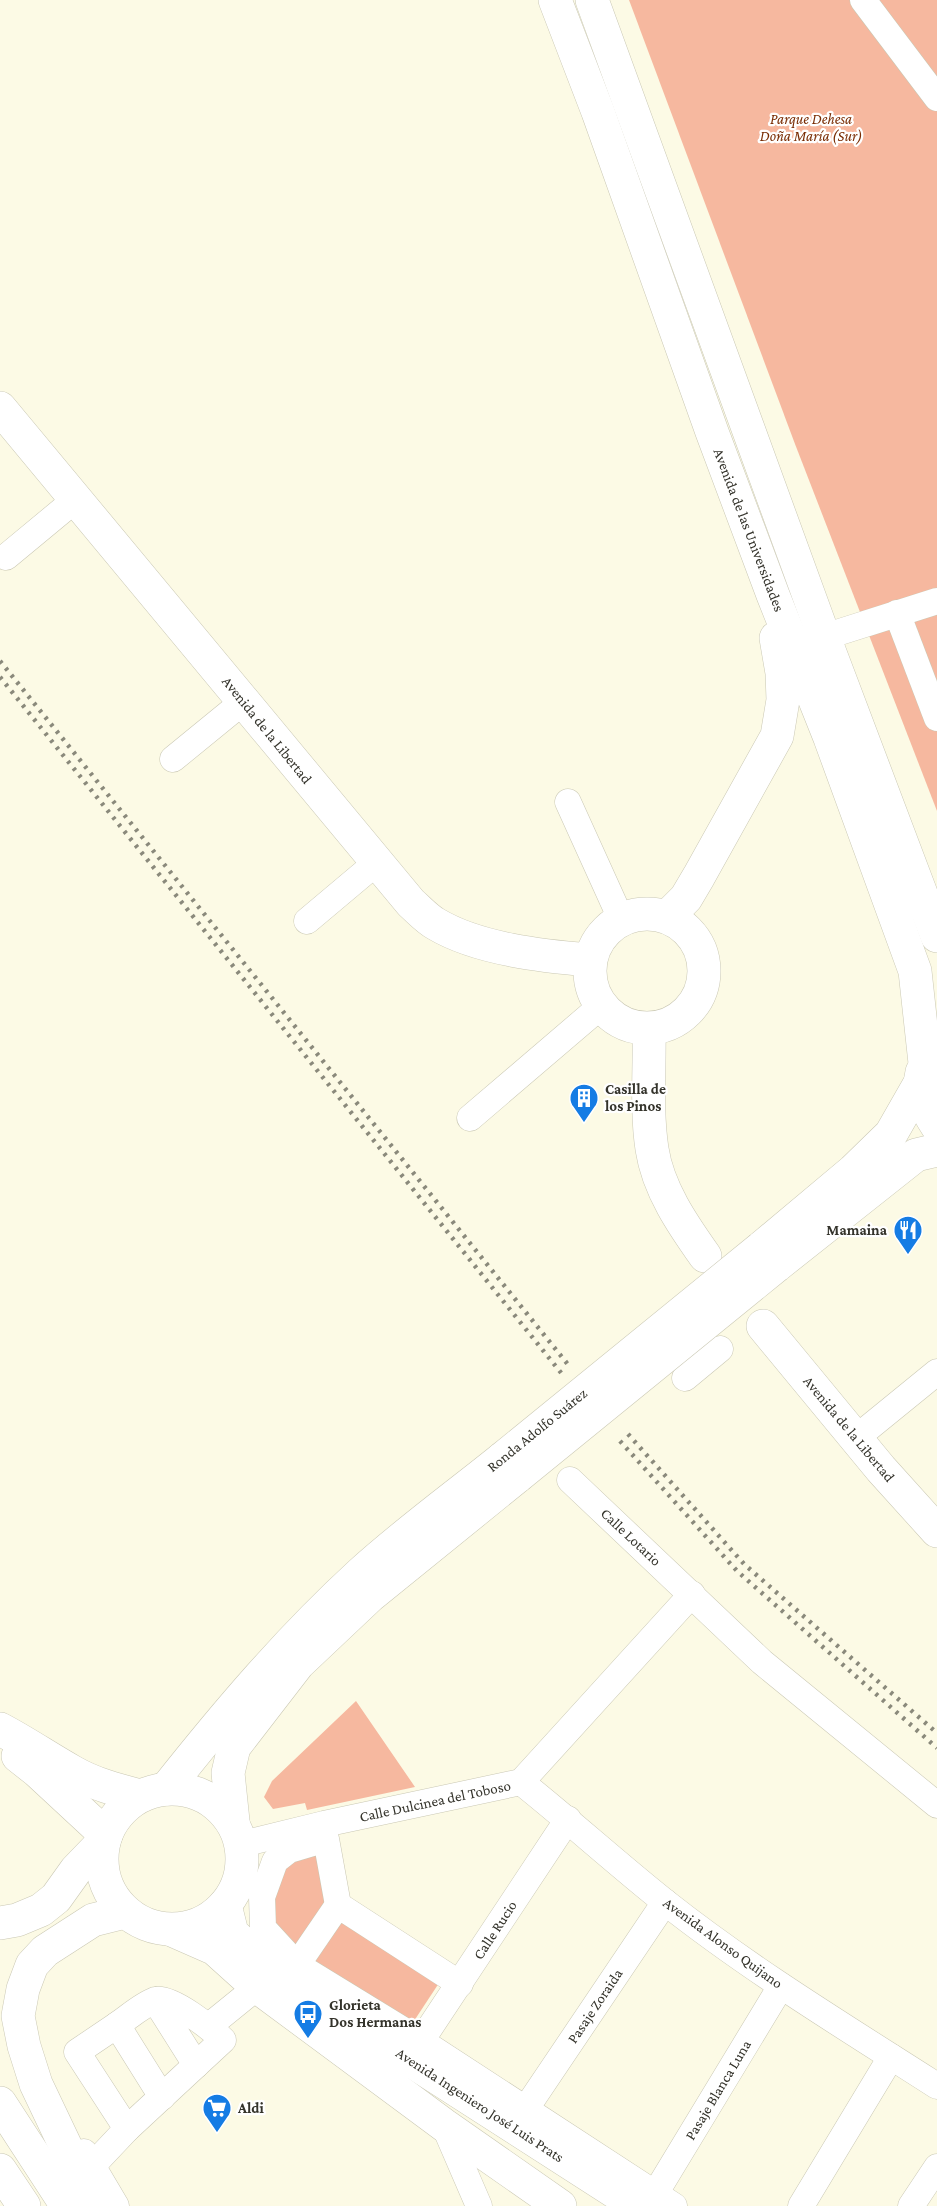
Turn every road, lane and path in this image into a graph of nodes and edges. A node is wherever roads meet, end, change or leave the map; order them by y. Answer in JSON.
{"nodes":[{"id":1,"x":555,"y":0,"type":"edge"},
{"id":2,"x":592,"y":0,"type":"edge"},
{"id":3,"x":863,"y":0,"type":"edge"},
{"id":4,"x":937,"y":98,"type":"edge"},
{"id":5,"x":0,"y":408,"type":"edge"},
{"id":6,"x":76,"y":499,"type":"junction"},
{"id":7,"x":6,"y":558,"type":"dead end"},
{"id":8,"x":773,"y":595,"type":"junction"},
{"id":9,"x":937,"y":601,"type":"edge"},
{"id":10,"x":897,"y":613,"type":"junction"},
{"id":11,"x":824,"y":637,"type":"junction"},
{"id":12,"x":244,"y":701,"type":"junction"},
{"id":13,"x":937,"y":718,"type":"edge"},
{"id":14,"x":173,"y":759,"type":"dead end"},
{"id":15,"x":568,"y":802,"type":"dead end"},
{"id":16,"x":376,"y":863,"type":"junction"},
{"id":17,"x":667,"y":917,"type":"junction"},
{"id":18,"x":621,"y":919,"type":"junction"},
{"id":19,"x":307,"y":921,"type":"dead end"},
{"id":20,"x":937,"y":936,"type":"edge"},
{"id":21,"x":590,"y":960,"type":"junction"},
{"id":22,"x":601,"y":1006,"type":"junction"},
{"id":23,"x":650,"y":1029,"type":"junction"},
{"id":24,"x":927,"y":1067,"type":"edge"},
{"id":25,"x":470,"y":1118,"type":"dead end"},
{"id":26,"x":937,"y":1126,"type":"edge"},
{"id":27,"x":937,"y":1150,"type":"edge"},
{"id":28,"x":705,"y":1257,"type":"dead end"},
{"id":29,"x":768,"y":1257,"type":"junction"},
{"id":30,"x":763,"y":1326,"type":"dead end"},
{"id":31,"x":720,"y":1349,"type":"dead end"},
{"id":32,"x":937,"y":1372,"type":"edge"},
{"id":33,"x":685,"y":1378,"type":"dead end"},
{"id":34,"x":856,"y":1438,"type":"junction"},
{"id":35,"x":510,"y":1467,"type":"junction"},
{"id":36,"x":570,"y":1480,"type":"dead end"},
{"id":37,"x":937,"y":1531,"type":"edge"},
{"id":38,"x":692,"y":1594,"type":"junction"},
{"id":39,"x":0,"y":1719,"type":"edge"},
{"id":40,"x":0,"y":1729,"type":"edge"},
{"id":41,"x":0,"y":1742,"type":"edge"},
{"id":42,"x":33,"y":1746,"type":"junction"},
{"id":43,"x":521,"y":1782,"type":"junction"},
{"id":44,"x":153,"y":1792,"type":"junction"},
{"id":45,"x":937,"y":1805,"type":"edge"},
{"id":46,"x":568,"y":1819,"type":"junction"},
{"id":47,"x":238,"y":1833,"type":"junction"},
{"id":48,"x":105,"y":1838,"type":"junction"},
{"id":49,"x":665,"y":1902,"type":"junction"},
{"id":50,"x":225,"y":1905,"type":"junction"},
{"id":51,"x":338,"y":1905,"type":"junction"},
{"id":52,"x":125,"y":1912,"type":"junction"},
{"id":53,"x":0,"y":1923,"type":"edge"},
{"id":54,"x":174,"y":1930,"type":"junction"},
{"id":55,"x":297,"y":1965,"type":"junction"},
{"id":56,"x":460,"y":1984,"type":"junction"},
{"id":57,"x":255,"y":1985,"type":"junction"},
{"id":58,"x":781,"y":1986,"type":"junction"},
{"id":59,"x":155,"y":2000,"type":"junction"},
{"id":60,"x":117,"y":2025,"type":"junction"},
{"id":61,"x":209,"y":2026,"type":"junction"},
{"id":62,"x":0,"y":2030,"type":"edge"},
{"id":63,"x":421,"y":2041,"type":"junction"},
{"id":64,"x":891,"y":2057,"type":"junction"},
{"id":65,"x":196,"y":2065,"type":"junction"},
{"id":66,"x":36,"y":2084,"type":"junction"},
{"id":67,"x":937,"y":2086,"type":"edge"},
{"id":68,"x":162,"y":2097,"type":"junction"},
{"id":69,"x":0,"y":2103,"type":"edge"},
{"id":70,"x":525,"y":2110,"type":"junction"},
{"id":71,"x":444,"y":2125,"type":"junction"},
{"id":72,"x":127,"y":2129,"type":"junction"},
{"id":73,"x":93,"y":2164,"type":"junction"},
{"id":74,"x":937,"y":2167,"type":"edge"},
{"id":75,"x":0,"y":2170,"type":"edge"},
{"id":76,"x":0,"y":2185,"type":"edge"},
{"id":77,"x":655,"y":2202,"type":"edge"},
{"id":78,"x":16,"y":2206,"type":"edge"},
{"id":79,"x":24,"y":2206,"type":"edge"},
{"id":80,"x":68,"y":2206,"type":"edge"},
{"id":81,"x":94,"y":2206,"type":"edge"},
{"id":82,"x":116,"y":2206,"type":"edge"},
{"id":83,"x":479,"y":2206,"type":"edge"},
{"id":84,"x":560,"y":2206,"type":"edge"},
{"id":85,"x":801,"y":2206,"type":"edge"},
{"id":86,"x":911,"y":2206,"type":"edge"}],
"edges":[{"from":1,"to":8,"type":"main road","name":"Avenida de las Universidades"},
{"from":2,"to":11,"type":"main road"},
{"from":3,"to":4,"type":"street"},
{"from":5,"to":6,"type":"main road","name":"Avenida de la Libertad"},
{"from":6,"to":7,"type":"street"},
{"from":6,"to":12,"type":"main road","name":"Avenida de la Libertad"},
{"from":8,"to":17,"type":"main road"},
{"from":8,"to":24,"type":"main road","name":"Avenida de las Universidades"},
{"from":9,"to":10,"type":"street"},
{"from":10,"to":11,"type":"street"},
{"from":10,"to":13,"type":"street"},
{"from":11,"to":20,"type":"main road"},
{"from":12,"to":14,"type":"street"},
{"from":12,"to":16,"type":"main road","name":"Avenida de la Libertad"},
{"from":15,"to":18,"type":"street"},
{"from":16,"to":19,"type":"street"},
{"from":16,"to":21,"type":"main road","name":"Avenida de la Libertad"},
{"from":17,"to":18,"type":"main road"},
{"from":17,"to":23,"type":"main road"},
{"from":18,"to":21,"type":"main road"},
{"from":21,"to":22,"type":"main road"},
{"from":22,"to":23,"type":"main road"},
{"from":22,"to":25,"type":"street"},
{"from":23,"to":28,"type":"main road"},
{"from":24,"to":26,"type":"main road","name":"Avenida de las Universidades"},
{"from":24,"to":29,"type":"main road","name":"Ronda Adolfo Suárez"},
{"from":27,"to":29,"type":"main road","name":"Ronda Adolfo Suárez"},
{"from":29,"to":35,"type":"main road","name":"Ronda Adolfo Suárez","bridge":true},
{"from":30,"to":34,"type":"main road","name":"Avenida de la Libertad"},
{"from":31,"to":33,"type":"street"},
{"from":32,"to":34,"type":"street"},
{"from":34,"to":37,"type":"main road","name":"Avenida de la Libertad"},
{"from":35,"to":44,"type":"main road","name":"Ronda Adolfo Suárez"},
{"from":35,"to":47,"type":"main road","name":"Ronda Adolfo Suárez"},
{"from":36,"to":38,"type":"street","name":"Calle Lotario"},
{"from":38,"to":43,"type":"street","name":"Calle Dulcinea del Toboso"},
{"from":38,"to":45,"type":"street","name":"Calle Lotario"},
{"from":39,"to":42,"type":"main road"},
{"from":40,"to":42,"type":"main road"},
{"from":41,"to":48,"type":"main road"},
{"from":42,"to":44,"type":"main road"},
{"from":43,"to":46,"type":"street","name":"Avenida Alonso Quijano"},
{"from":43,"to":47,"type":"street","name":"Calle Dulcinea del Toboso"},
{"from":44,"to":47,"type":"main road"},
{"from":44,"to":48,"type":"main road"},
{"from":46,"to":49,"type":"street","name":"Avenida Alonso Quijano"},
{"from":46,"to":56,"type":"street","name":"Calle Rucio"},
{"from":47,"to":50,"type":"main road"},
{"from":48,"to":52,"type":"main road"},
{"from":48,"to":53,"type":"main road"},
{"from":49,"to":58,"type":"street","name":"Avenida Alonso Quijano"},
{"from":49,"to":70,"type":"street","name":"Pasaje Zoraida"},
{"from":50,"to":54,"type":"main road"},
{"from":50,"to":77,"type":"main road","name":"Avenida Ingeniero José Luis Prats"},
{"from":51,"to":55,"type":"street"},
{"from":51,"to":55,"type":"street","name":"Avenida Ingeniero José Luis Prats"},
{"from":51,"to":56,"type":"street"},
{"from":52,"to":54,"type":"main road"},
{"from":52,"to":66,"type":"main road"},
{"from":54,"to":57,"type":"main road"},
{"from":55,"to":63,"type":"street","name":"Avenida Ingeniero José Luis Prats"},
{"from":56,"to":63,"type":"street","name":"Calle Rucio"},
{"from":57,"to":61,"type":"street"},
{"from":57,"to":71,"type":"main road"},
{"from":58,"to":64,"type":"street","name":"Avenida Alonso Quijano"},
{"from":58,"to":77,"type":"street","name":"Pasaje Blanca Luna"},
{"from":59,"to":60,"type":"street"},
{"from":59,"to":61,"type":"street"},
{"from":59,"to":65,"type":"street"},
{"from":60,"to":68,"type":"street"},
{"from":60,"to":72,"type":"street"},
{"from":61,"to":65,"type":"street"},
{"from":62,"to":66,"type":"main road"},
{"from":63,"to":70,"type":"street","name":"Avenida Ingeniero José Luis Prats"},
{"from":64,"to":67,"type":"street","name":"Avenida Alonso Quijano"},
{"from":64,"to":85,"type":"street"},
{"from":65,"to":68,"type":"street"},
{"from":66,"to":73,"type":"street"},
{"from":66,"to":81,"type":"main road"},
{"from":68,"to":72,"type":"street"},
{"from":69,"to":80,"type":"main road"},
{"from":70,"to":77,"type":"street","name":"Avenida Ingeniero José Luis Prats"},
{"from":71,"to":83,"type":"street"},
{"from":71,"to":84,"type":"main road"},
{"from":72,"to":73,"type":"street"},
{"from":73,"to":82,"type":"street"},
{"from":74,"to":86,"type":"street"},
{"from":75,"to":79,"type":"main road"},
{"from":76,"to":78,"type":"main road"}]}
